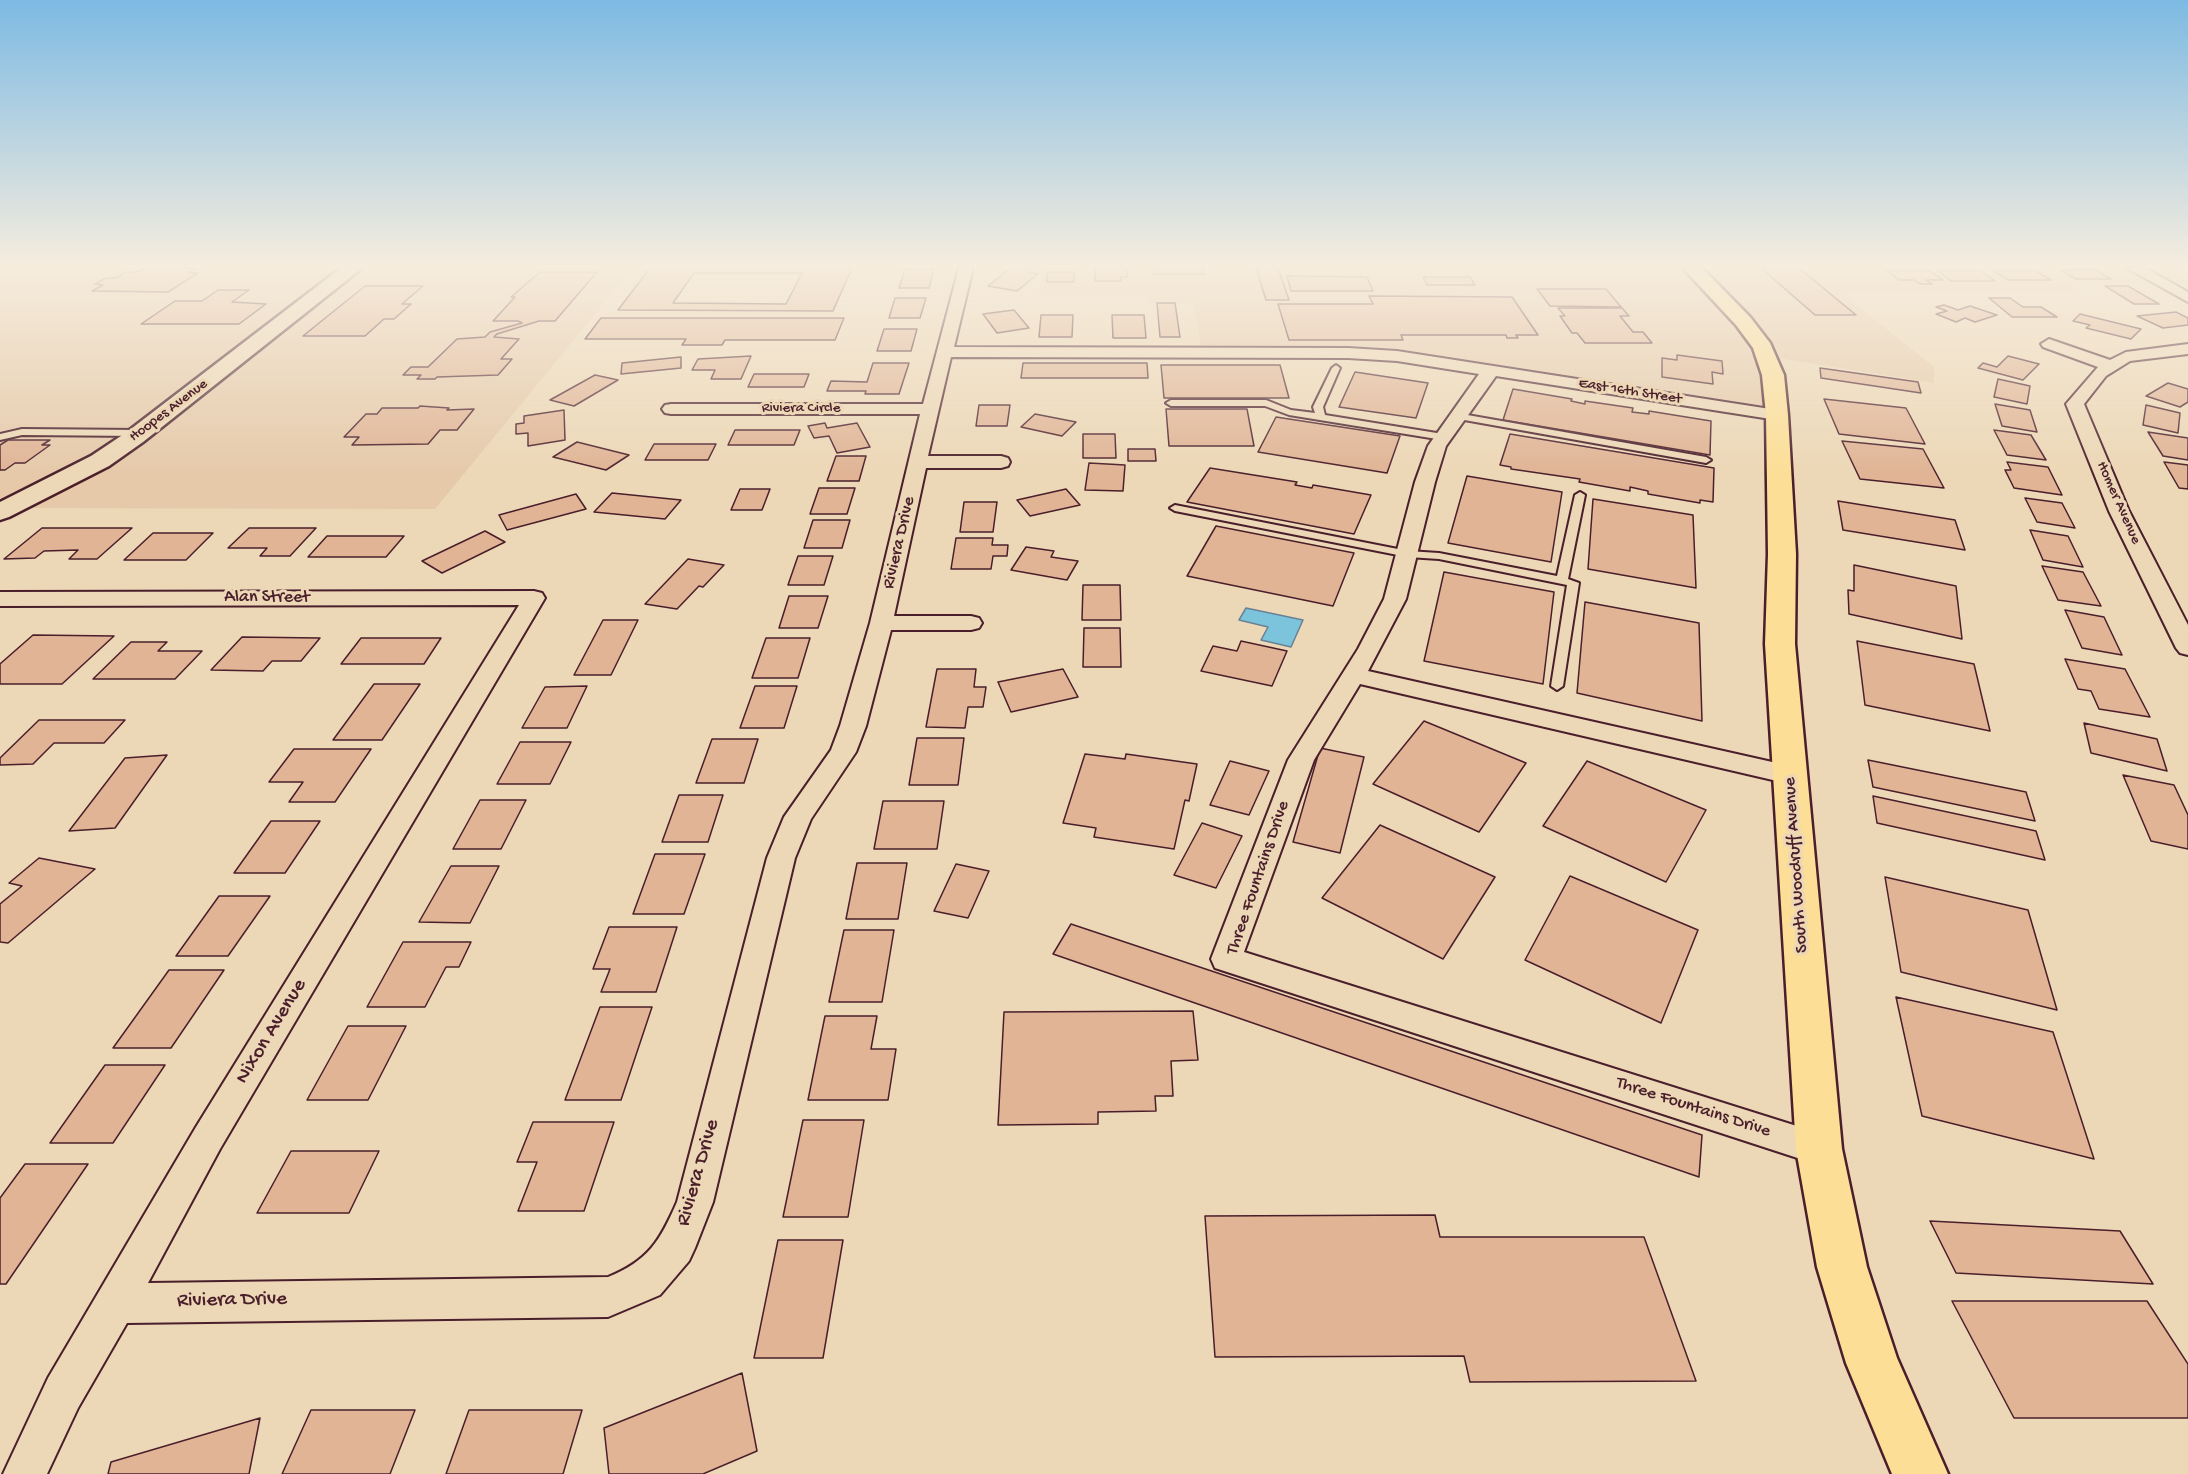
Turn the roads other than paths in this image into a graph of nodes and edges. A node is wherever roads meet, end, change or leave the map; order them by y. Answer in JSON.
{"nodes":[{"id":1,"x":264,"y":337,"type":"edge"},
{"id":2,"x":948,"y":337,"type":"edge"},
{"id":3,"x":1755,"y":337,"type":"edge"},
{"id":4,"x":2049,"y":344,"type":"dead end"},
{"id":5,"x":2188,"y":349,"type":"edge"},
{"id":6,"x":944,"y":352,"type":"junction"},
{"id":7,"x":2109,"y":365,"type":"junction"},
{"id":8,"x":1336,"y":368,"type":"dead end"},
{"id":9,"x":1491,"y":372,"type":"junction"},
{"id":10,"x":1171,"y":403,"type":"dead end"},
{"id":11,"x":671,"y":409,"type":"dead end"},
{"id":12,"x":930,"y":409,"type":"junction"},
{"id":13,"x":1778,"y":415,"type":"junction"},
{"id":14,"x":1322,"y":417,"type":"junction"},
{"id":15,"x":1450,"y":427,"type":"junction"},
{"id":16,"x":140,"y":433,"type":"junction"},
{"id":17,"x":0,"y":438,"type":"edge"},
{"id":18,"x":1706,"y":460,"type":"dead end"},
{"id":19,"x":920,"y":462,"type":"junction"},
{"id":20,"x":1001,"y":462,"type":"dead end"},
{"id":21,"x":1580,"y":495,"type":"dead end"},
{"id":22,"x":1175,"y":508,"type":"dead end"},
{"id":23,"x":0,"y":512,"type":"edge"},
{"id":24,"x":1408,"y":554,"type":"junction"},
{"id":25,"x":1562,"y":581,"type":"junction"},
{"id":26,"x":534,"y":598,"type":"joint"},
{"id":27,"x":0,"y":599,"type":"edge"},
{"id":28,"x":881,"y":623,"type":"junction"},
{"id":29,"x":972,"y":623,"type":"dead end"},
{"id":30,"x":2188,"y":648,"type":"edge"},
{"id":31,"x":1352,"y":675,"type":"junction"},
{"id":32,"x":1557,"y":686,"type":"dead end"},
{"id":33,"x":1790,"y":775,"type":"junction"},
{"id":34,"x":1819,"y":1149,"type":"junction"},
{"id":35,"x":116,"y":1303,"type":"junction"},
{"id":36,"x":25,"y":1474,"type":"edge"},
{"id":37,"x":1920,"y":1474,"type":"edge"}],
"edges":[{"from":1,"to":16,"type":"street","name":"Hoopes Avenue"},
{"from":2,"to":6,"type":"street","name":"Riviera Drive"},
{"from":3,"to":13,"type":"main road","name":"South Woodruff Avenue"},
{"from":4,"to":7,"type":"street"},
{"from":5,"to":7,"type":"street"},
{"from":6,"to":9,"type":"street","name":"East 16th Street"},
{"from":6,"to":12,"type":"street","name":"Riviera Drive"},
{"from":7,"to":30,"type":"street","name":"Homer Avenue"},
{"from":8,"to":14,"type":"lane"},
{"from":9,"to":13,"type":"street","name":"East 16th Street"},
{"from":9,"to":15,"type":"street","name":"Three Fountains Drive"},
{"from":10,"to":14,"type":"lane"},
{"from":11,"to":12,"type":"street","name":"Riviera Circle"},
{"from":12,"to":19,"type":"street","name":"Riviera Drive"},
{"from":13,"to":33,"type":"main road","name":"South Woodruff Avenue"},
{"from":14,"to":15,"type":"lane"},
{"from":15,"to":18,"type":"lane"},
{"from":15,"to":24,"type":"street","name":"Three Fountains Drive"},
{"from":16,"to":17,"type":"lane"},
{"from":16,"to":23,"type":"street","name":"Hoopes Avenue"},
{"from":19,"to":20,"type":"street"},
{"from":19,"to":28,"type":"street","name":"Riviera Drive"},
{"from":21,"to":25,"type":"lane"},
{"from":22,"to":24,"type":"lane"},
{"from":24,"to":25,"type":"lane"},
{"from":24,"to":31,"type":"street","name":"Three Fountains Drive"},
{"from":25,"to":32,"type":"lane"},
{"from":26,"to":27,"type":"street","name":"Alan Street"},
{"from":26,"to":35,"type":"street","name":"Nixon Avenue"},
{"from":28,"to":29,"type":"street"},
{"from":28,"to":35,"type":"street","name":"Riviera Drive"},
{"from":31,"to":33,"type":"street"},
{"from":31,"to":34,"type":"street","name":"Three Fountains Drive"},
{"from":33,"to":34,"type":"main road","name":"South Woodruff Avenue"},
{"from":34,"to":37,"type":"main road","name":"South Woodruff Avenue"},
{"from":35,"to":36,"type":"street","name":"Nixon Avenue"}]}
